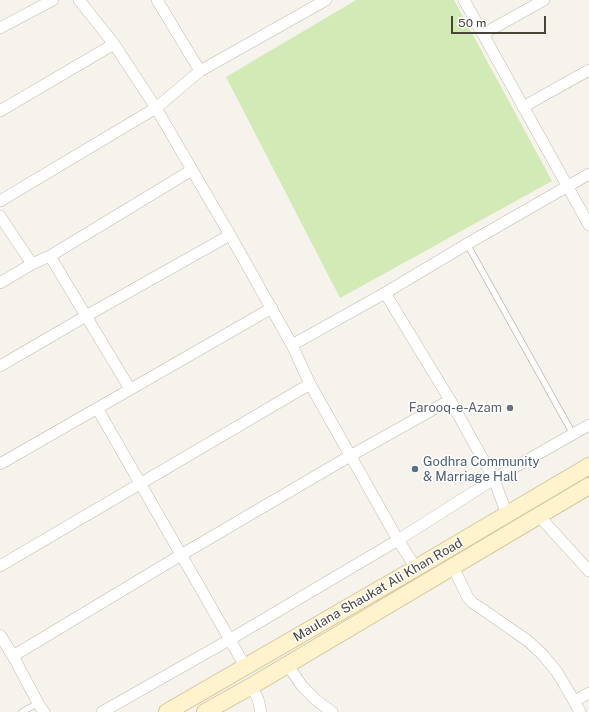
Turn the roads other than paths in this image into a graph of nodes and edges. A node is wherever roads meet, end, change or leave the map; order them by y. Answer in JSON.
{"nodes":[{"id":1,"x":53,"y":0,"type":"edge"},
{"id":2,"x":79,"y":0,"type":"edge"},
{"id":3,"x":157,"y":0,"type":"edge"},
{"id":4,"x":326,"y":0,"type":"edge"},
{"id":5,"x":464,"y":0,"type":"edge"},
{"id":6,"x":544,"y":0,"type":"edge"},
{"id":7,"x":0,"y":28,"type":"edge"},
{"id":8,"x":483,"y":34,"type":"junction"},
{"id":9,"x":114,"y":44,"type":"junction"},
{"id":10,"x":589,"y":70,"type":"edge"},
{"id":11,"x":200,"y":71,"type":"junction"},
{"id":12,"x":523,"y":107,"type":"junction"},
{"id":13,"x":156,"y":108,"type":"junction"},
{"id":14,"x":0,"y":111,"type":"edge"},
{"id":15,"x":192,"y":170,"type":"junction"},
{"id":16,"x":589,"y":174,"type":"edge"},
{"id":17,"x":568,"y":187,"type":"junction"},
{"id":18,"x":0,"y":201,"type":"edge"},
{"id":19,"x":0,"y":216,"type":"edge"},
{"id":20,"x":589,"y":224,"type":"edge"},
{"id":21,"x":230,"y":235,"type":"junction"},
{"id":22,"x":467,"y":244,"type":"junction"},
{"id":23,"x":50,"y":256,"type":"junction"},
{"id":24,"x":32,"y":264,"type":"junction"},
{"id":25,"x":0,"y":283,"type":"edge"},
{"id":26,"x":385,"y":293,"type":"junction"},
{"id":27,"x":272,"y":308,"type":"junction"},
{"id":28,"x":86,"y":316,"type":"junction"},
{"id":29,"x":292,"y":344,"type":"junction"},
{"id":30,"x":0,"y":366,"type":"edge"},
{"id":31,"x":310,"y":384,"type":"junction"},
{"id":32,"x":130,"y":389,"type":"junction"},
{"id":33,"x":450,"y":400,"type":"junction"},
{"id":34,"x":97,"y":408,"type":"junction"},
{"id":35,"x":589,"y":425,"type":"edge"},
{"id":36,"x":573,"y":434,"type":"junction"},
{"id":37,"x":350,"y":456,"type":"junction"},
{"id":38,"x":0,"y":464,"type":"edge"},
{"id":39,"x":589,"y":466,"type":"edge"},
{"id":40,"x":494,"y":479,"type":"junction"},
{"id":41,"x":140,"y":484,"type":"junction"},
{"id":42,"x":589,"y":486,"type":"edge"},
{"id":43,"x":507,"y":514,"type":"junction"},
{"id":44,"x":539,"y":516,"type":"junction"},
{"id":45,"x":398,"y":540,"type":"junction"},
{"id":46,"x":181,"y":555,"type":"junction"},
{"id":47,"x":0,"y":566,"type":"edge"},
{"id":48,"x":453,"y":567,"type":"junction"},
{"id":49,"x":416,"y":568,"type":"junction"},
{"id":50,"x":589,"y":572,"type":"edge"},
{"id":51,"x":0,"y":635,"type":"edge"},
{"id":52,"x":229,"y":640,"type":"junction"},
{"id":53,"x":13,"y":656,"type":"junction"},
{"id":54,"x":287,"y":664,"type":"junction"},
{"id":55,"x":245,"y":666,"type":"junction"},
{"id":56,"x":251,"y":686,"type":"junction"},
{"id":57,"x":589,"y":693,"type":"edge"},
{"id":58,"x":574,"y":701,"type":"junction"},
{"id":59,"x":41,"y":708,"type":"edge"},
{"id":60,"x":22,"y":712,"type":"edge"},
{"id":61,"x":102,"y":712,"type":"edge"},
{"id":62,"x":167,"y":712,"type":"edge"},
{"id":63,"x":205,"y":712,"type":"edge"},
{"id":64,"x":261,"y":712,"type":"edge"},
{"id":65,"x":332,"y":712,"type":"edge"},
{"id":66,"x":580,"y":712,"type":"edge"}],
"edges":[{"from":1,"to":7,"type":"street"},
{"from":2,"to":9,"type":"street"},
{"from":3,"to":11,"type":"street"},
{"from":4,"to":11,"type":"street"},
{"from":5,"to":8,"type":"street"},
{"from":6,"to":8,"type":"street"},
{"from":8,"to":12,"type":"street"},
{"from":9,"to":13,"type":"street"},
{"from":9,"to":14,"type":"street"},
{"from":10,"to":12,"type":"street"},
{"from":11,"to":13,"type":"street"},
{"from":12,"to":17,"type":"street"},
{"from":13,"to":15,"type":"street"},
{"from":13,"to":18,"type":"street"},
{"from":15,"to":21,"type":"street"},
{"from":15,"to":23,"type":"street"},
{"from":16,"to":17,"type":"street"},
{"from":17,"to":20,"type":"street"},
{"from":17,"to":22,"type":"street"},
{"from":19,"to":24,"type":"street"},
{"from":21,"to":27,"type":"street"},
{"from":21,"to":28,"type":"street"},
{"from":22,"to":26,"type":"street"},
{"from":22,"to":36,"type":"lane"},
{"from":23,"to":24,"type":"street"},
{"from":23,"to":28,"type":"street"},
{"from":24,"to":25,"type":"street"},
{"from":26,"to":29,"type":"street"},
{"from":26,"to":33,"type":"street"},
{"from":27,"to":29,"type":"street"},
{"from":27,"to":32,"type":"street"},
{"from":28,"to":30,"type":"street"},
{"from":28,"to":32,"type":"street"},
{"from":29,"to":31,"type":"street"},
{"from":31,"to":37,"type":"street"},
{"from":31,"to":41,"type":"street"},
{"from":32,"to":34,"type":"street"},
{"from":33,"to":37,"type":"street"},
{"from":33,"to":40,"type":"street"},
{"from":34,"to":38,"type":"street"},
{"from":34,"to":41,"type":"street"},
{"from":35,"to":36,"type":"street"},
{"from":36,"to":40,"type":"street"},
{"from":37,"to":45,"type":"street"},
{"from":37,"to":46,"type":"street"},
{"from":39,"to":43,"type":"main road","name":"Maulana Shaukat Ali Khan Road"},
{"from":40,"to":43,"type":"street"},
{"from":40,"to":45,"type":"street"},
{"from":41,"to":46,"type":"street"},
{"from":41,"to":47,"type":"street"},
{"from":42,"to":44,"type":"main road","name":"Maulana Shaukat Ali Khan Road"},
{"from":43,"to":49,"type":"main road","name":"Maulana Shaukat Ali Khan Road"},
{"from":44,"to":48,"type":"main road","name":"Maulana Shaukat Ali Khan Road"},
{"from":44,"to":50,"type":"street"},
{"from":45,"to":49,"type":"street"},
{"from":45,"to":52,"type":"street"},
{"from":46,"to":52,"type":"street"},
{"from":46,"to":53,"type":"street"},
{"from":48,"to":54,"type":"main road","name":"Maulana Shaukat Ali Khan Road"},
{"from":48,"to":58,"type":"street"},
{"from":49,"to":55,"type":"main road","name":"Maulana Shaukat Ali Khan Road"},
{"from":51,"to":53,"type":"street"},
{"from":52,"to":55,"type":"street"},
{"from":52,"to":61,"type":"street"},
{"from":53,"to":59,"type":"street"},
{"from":54,"to":56,"type":"main road","name":"Maulana Shaukat Ali Khan Road"},
{"from":54,"to":65,"type":"street"},
{"from":55,"to":62,"type":"main road","name":"Maulana Shaukat Ali Khan Road"},
{"from":56,"to":63,"type":"main road","name":"Maulana Shaukat Ali Khan Road"},
{"from":56,"to":64,"type":"street"},
{"from":57,"to":58,"type":"street"},
{"from":58,"to":66,"type":"street"},
{"from":59,"to":60,"type":"lane"}]}
